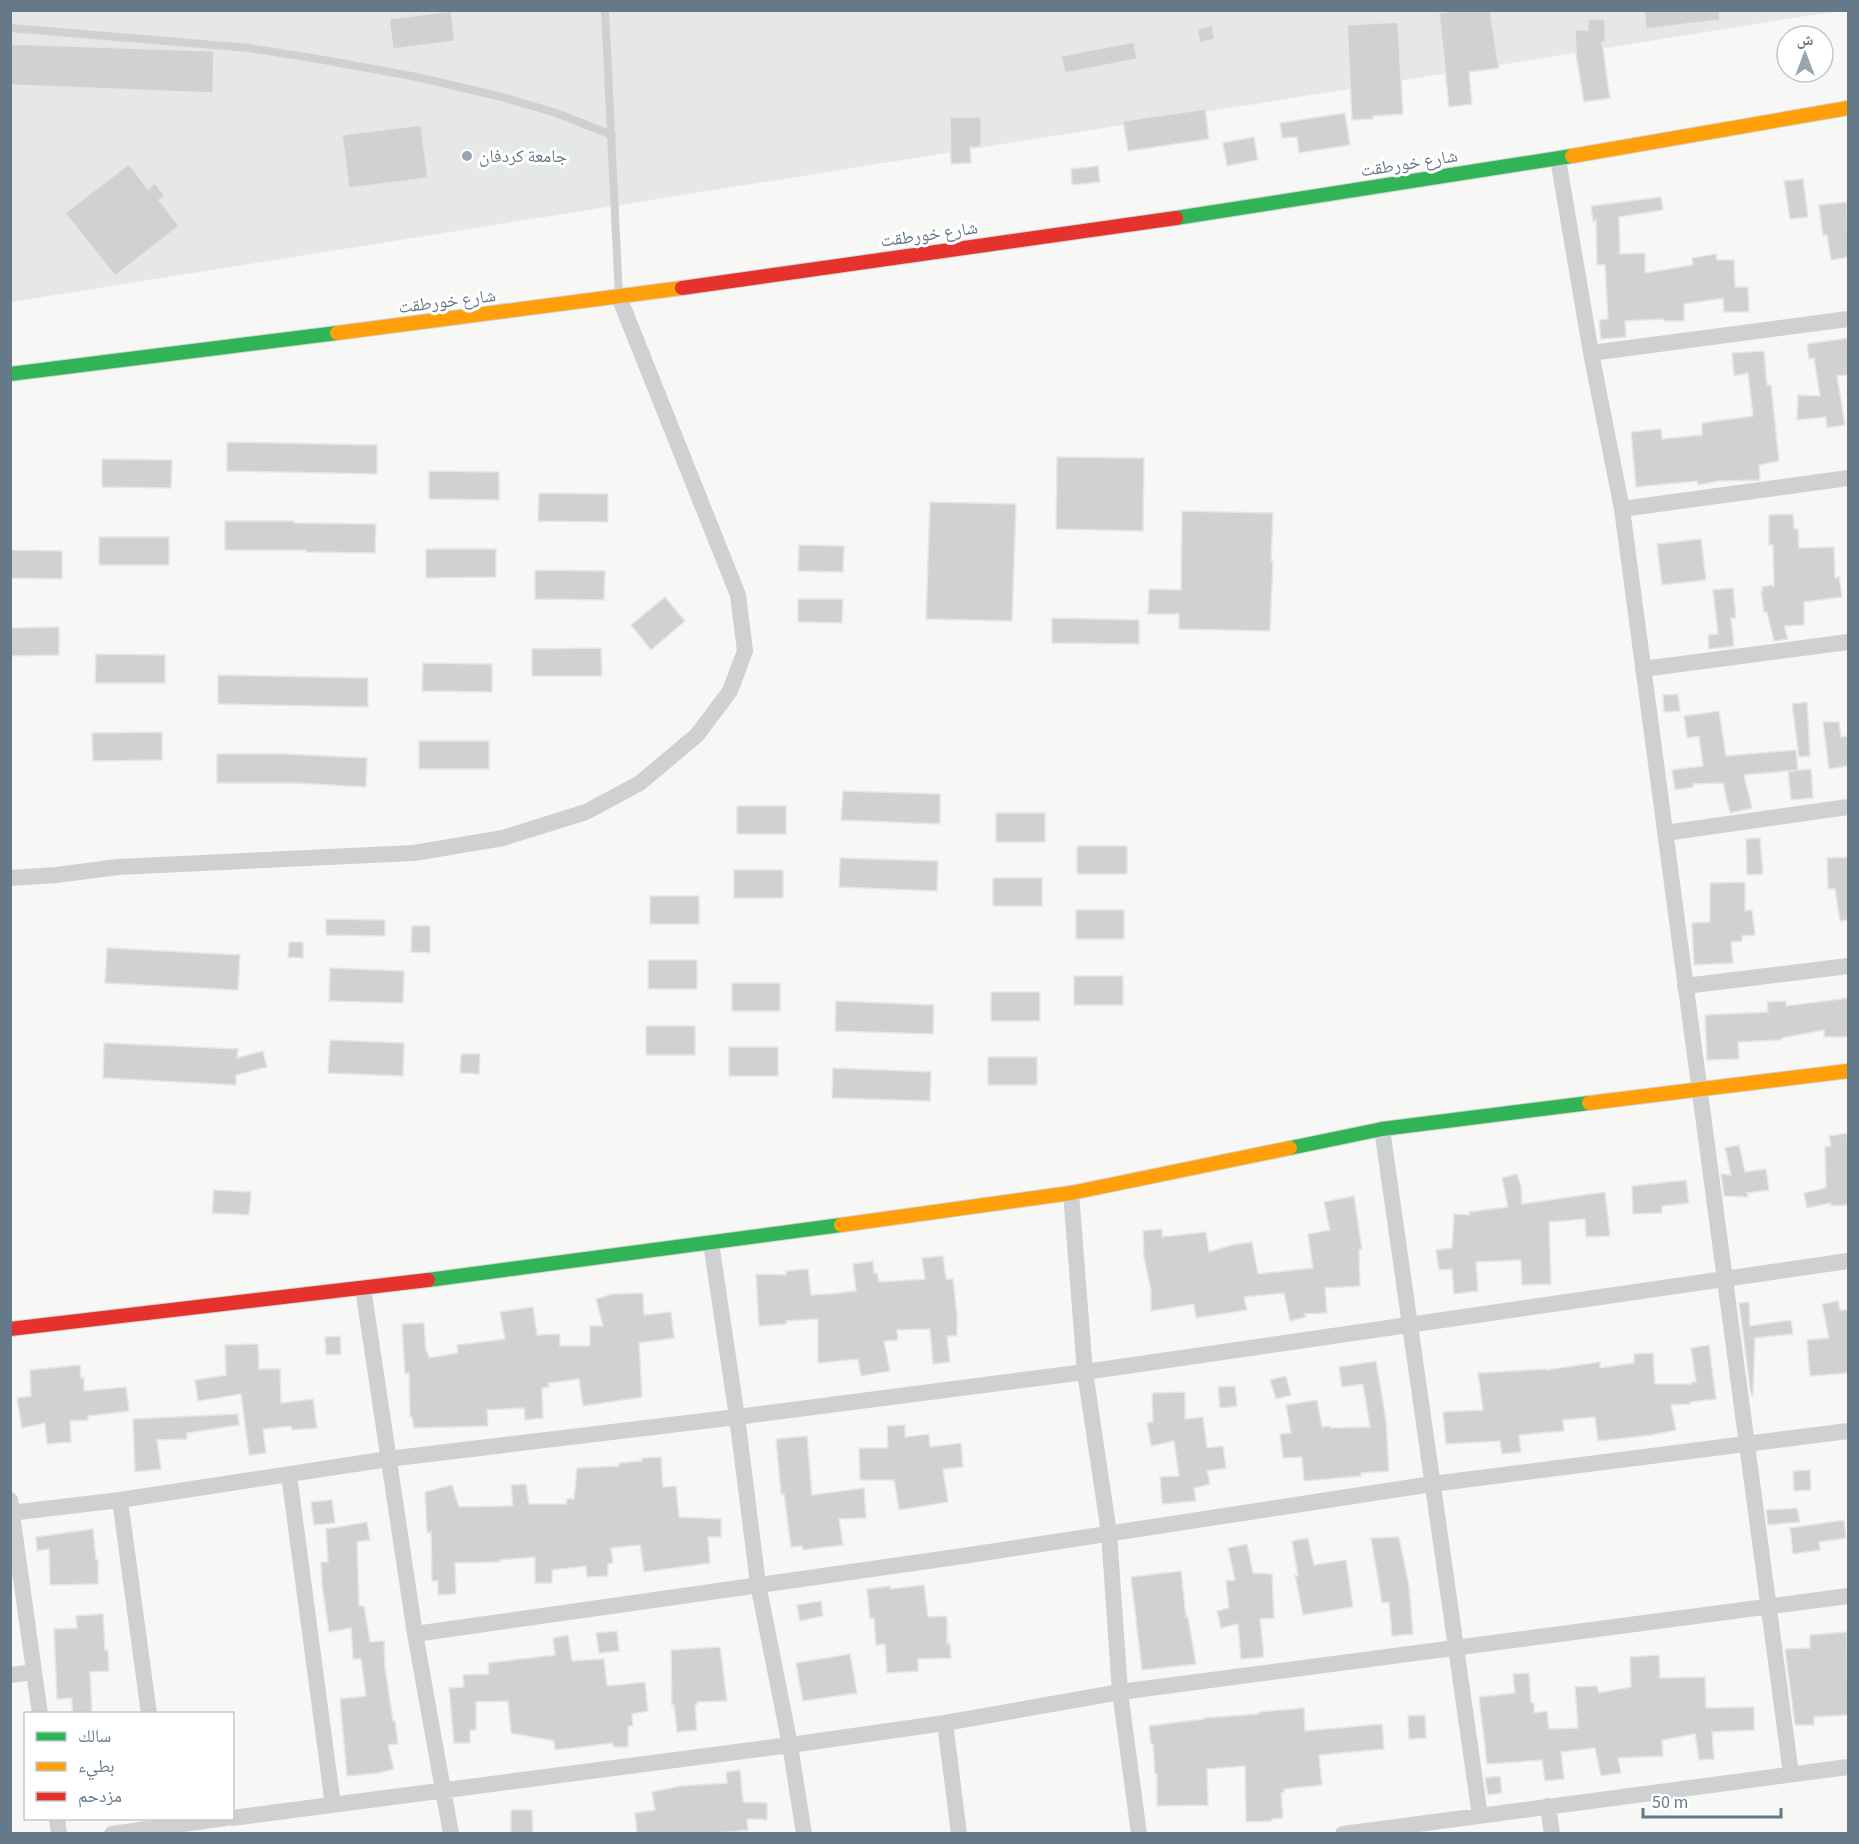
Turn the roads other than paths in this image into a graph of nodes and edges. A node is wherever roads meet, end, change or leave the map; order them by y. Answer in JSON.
{"nodes":[{"id":1,"x":605,"y":10,"type":"edge"},
{"id":2,"x":10,"y":28,"type":"edge"},
{"id":3,"x":1848,"y":108,"type":"edge"},
{"id":4,"x":612,"y":135,"type":"junction"},
{"id":5,"x":1558,"y":159,"type":"junction"},
{"id":6,"x":619,"y":297,"type":"junction"},
{"id":7,"x":1848,"y":319,"type":"edge"},
{"id":8,"x":1591,"y":353,"type":"junction"},
{"id":9,"x":10,"y":374,"type":"edge"},
{"id":10,"x":1848,"y":478,"type":"edge"},
{"id":11,"x":1622,"y":508,"type":"junction"},
{"id":12,"x":1848,"y":642,"type":"edge"},
{"id":13,"x":1644,"y":669,"type":"junction"},
{"id":14,"x":1848,"y":807,"type":"edge"},
{"id":15,"x":1665,"y":833,"type":"junction"},
{"id":16,"x":10,"y":878,"type":"edge"},
{"id":17,"x":1848,"y":966,"type":"edge"},
{"id":18,"x":1685,"y":986,"type":"junction"},
{"id":19,"x":1848,"y":1071,"type":"edge"},
{"id":20,"x":1699,"y":1090,"type":"junction"},
{"id":21,"x":1382,"y":1129,"type":"junction"},
{"id":22,"x":1071,"y":1193,"type":"junction"},
{"id":23,"x":711,"y":1243,"type":"junction"},
{"id":24,"x":1848,"y":1261,"type":"edge"},
{"id":25,"x":1724,"y":1279,"type":"junction"},
{"id":26,"x":363,"y":1288,"type":"junction"},
{"id":27,"x":1409,"y":1326,"type":"junction"},
{"id":28,"x":10,"y":1329,"type":"edge"},
{"id":29,"x":1085,"y":1372,"type":"junction"},
{"id":30,"x":737,"y":1418,"type":"junction"},
{"id":31,"x":1848,"y":1431,"type":"edge"},
{"id":32,"x":1747,"y":1444,"type":"junction"},
{"id":33,"x":388,"y":1459,"type":"junction"},
{"id":34,"x":289,"y":1475,"type":"junction"},
{"id":35,"x":1432,"y":1484,"type":"junction"},
{"id":36,"x":120,"y":1500,"type":"junction"},
{"id":37,"x":11,"y":1509,"type":"edge"},
{"id":38,"x":1109,"y":1533,"type":"junction"},
{"id":39,"x":758,"y":1584,"type":"junction"},
{"id":40,"x":1848,"y":1596,"type":"edge"},
{"id":41,"x":1769,"y":1607,"type":"junction"},
{"id":42,"x":415,"y":1634,"type":"junction"},
{"id":43,"x":1455,"y":1648,"type":"junction"},
{"id":44,"x":34,"y":1671,"type":"junction"},
{"id":45,"x":10,"y":1675,"type":"edge"},
{"id":46,"x":1120,"y":1692,"type":"junction"},
{"id":47,"x":40,"y":1712,"type":"edge"},
{"id":48,"x":149,"y":1712,"type":"edge"},
{"id":49,"x":945,"y":1723,"type":"junction"},
{"id":50,"x":790,"y":1745,"type":"junction"},
{"id":51,"x":1848,"y":1767,"type":"edge"},
{"id":52,"x":1791,"y":1774,"type":"junction"},
{"id":53,"x":444,"y":1789,"type":"junction"},
{"id":54,"x":333,"y":1805,"type":"junction"},
{"id":55,"x":1548,"y":1806,"type":"junction"},
{"id":56,"x":1480,"y":1816,"type":"junction"},
{"id":57,"x":234,"y":1818,"type":"edge"},
{"id":58,"x":195,"y":1820,"type":"edge"},
{"id":59,"x":164,"y":1822,"type":"edge"},
{"id":60,"x":1405,"y":1829,"type":"edge"},
{"id":61,"x":112,"y":1833,"type":"edge"},
{"id":62,"x":451,"y":1833,"type":"edge"},
{"id":63,"x":804,"y":1833,"type":"edge"},
{"id":64,"x":959,"y":1833,"type":"edge"},
{"id":65,"x":1138,"y":1833,"type":"edge"},
{"id":66,"x":1344,"y":1833,"type":"edge"},
{"id":67,"x":1552,"y":1833,"type":"edge"}],
"edges":[{"from":1,"to":4,"type":"lane"},
{"from":2,"to":4,"type":"lane"},
{"from":3,"to":5,"type":"street","name":"شارع خورطقت"},
{"from":4,"to":6,"type":"lane"},
{"from":5,"to":6,"type":"street","name":"شارع خورطقت"},
{"from":5,"to":8,"type":"street"},
{"from":6,"to":9,"type":"street","name":"شارع خورطقت"},
{"from":6,"to":16,"type":"street"},
{"from":7,"to":8,"type":"street"},
{"from":8,"to":11,"type":"street"},
{"from":10,"to":11,"type":"street"},
{"from":11,"to":13,"type":"street"},
{"from":12,"to":13,"type":"street"},
{"from":13,"to":15,"type":"street"},
{"from":14,"to":15,"type":"street"},
{"from":15,"to":18,"type":"street"},
{"from":17,"to":18,"type":"street"},
{"from":18,"to":20,"type":"street"},
{"from":19,"to":20,"type":"street"},
{"from":20,"to":21,"type":"street"},
{"from":20,"to":25,"type":"street"},
{"from":21,"to":22,"type":"street"},
{"from":21,"to":27,"type":"street"},
{"from":22,"to":23,"type":"street"},
{"from":22,"to":29,"type":"street"},
{"from":23,"to":26,"type":"street"},
{"from":23,"to":30,"type":"street"},
{"from":24,"to":25,"type":"street"},
{"from":25,"to":27,"type":"street"},
{"from":25,"to":32,"type":"street"},
{"from":26,"to":28,"type":"street"},
{"from":26,"to":33,"type":"street"},
{"from":27,"to":29,"type":"street"},
{"from":27,"to":35,"type":"street"},
{"from":29,"to":30,"type":"street"},
{"from":29,"to":38,"type":"street"},
{"from":30,"to":33,"type":"street"},
{"from":30,"to":39,"type":"street"},
{"from":31,"to":32,"type":"street"},
{"from":32,"to":35,"type":"street"},
{"from":32,"to":41,"type":"street"},
{"from":33,"to":34,"type":"street"},
{"from":33,"to":42,"type":"street"},
{"from":34,"to":36,"type":"street"},
{"from":34,"to":54,"type":"street"},
{"from":35,"to":38,"type":"street"},
{"from":35,"to":43,"type":"street"},
{"from":36,"to":37,"type":"street"},
{"from":36,"to":48,"type":"street"},
{"from":37,"to":44,"type":"street"},
{"from":38,"to":39,"type":"street"},
{"from":38,"to":46,"type":"street"},
{"from":39,"to":42,"type":"street"},
{"from":39,"to":50,"type":"street"},
{"from":40,"to":41,"type":"street"},
{"from":41,"to":43,"type":"street"},
{"from":41,"to":52,"type":"street"},
{"from":42,"to":53,"type":"street"},
{"from":43,"to":46,"type":"street"},
{"from":43,"to":56,"type":"street"},
{"from":44,"to":45,"type":"street"},
{"from":44,"to":47,"type":"street"},
{"from":46,"to":49,"type":"street"},
{"from":46,"to":65,"type":"street"},
{"from":49,"to":50,"type":"street"},
{"from":49,"to":64,"type":"street"},
{"from":50,"to":53,"type":"street"},
{"from":50,"to":63,"type":"street"},
{"from":51,"to":52,"type":"street"},
{"from":52,"to":55,"type":"street"},
{"from":53,"to":54,"type":"street"},
{"from":53,"to":62,"type":"street"},
{"from":54,"to":57,"type":"street"},
{"from":55,"to":56,"type":"street"},
{"from":55,"to":67,"type":"street"},
{"from":56,"to":60,"type":"street"},
{"from":58,"to":59,"type":"street"},
{"from":59,"to":61,"type":"street"},
{"from":60,"to":66,"type":"street"}]}
